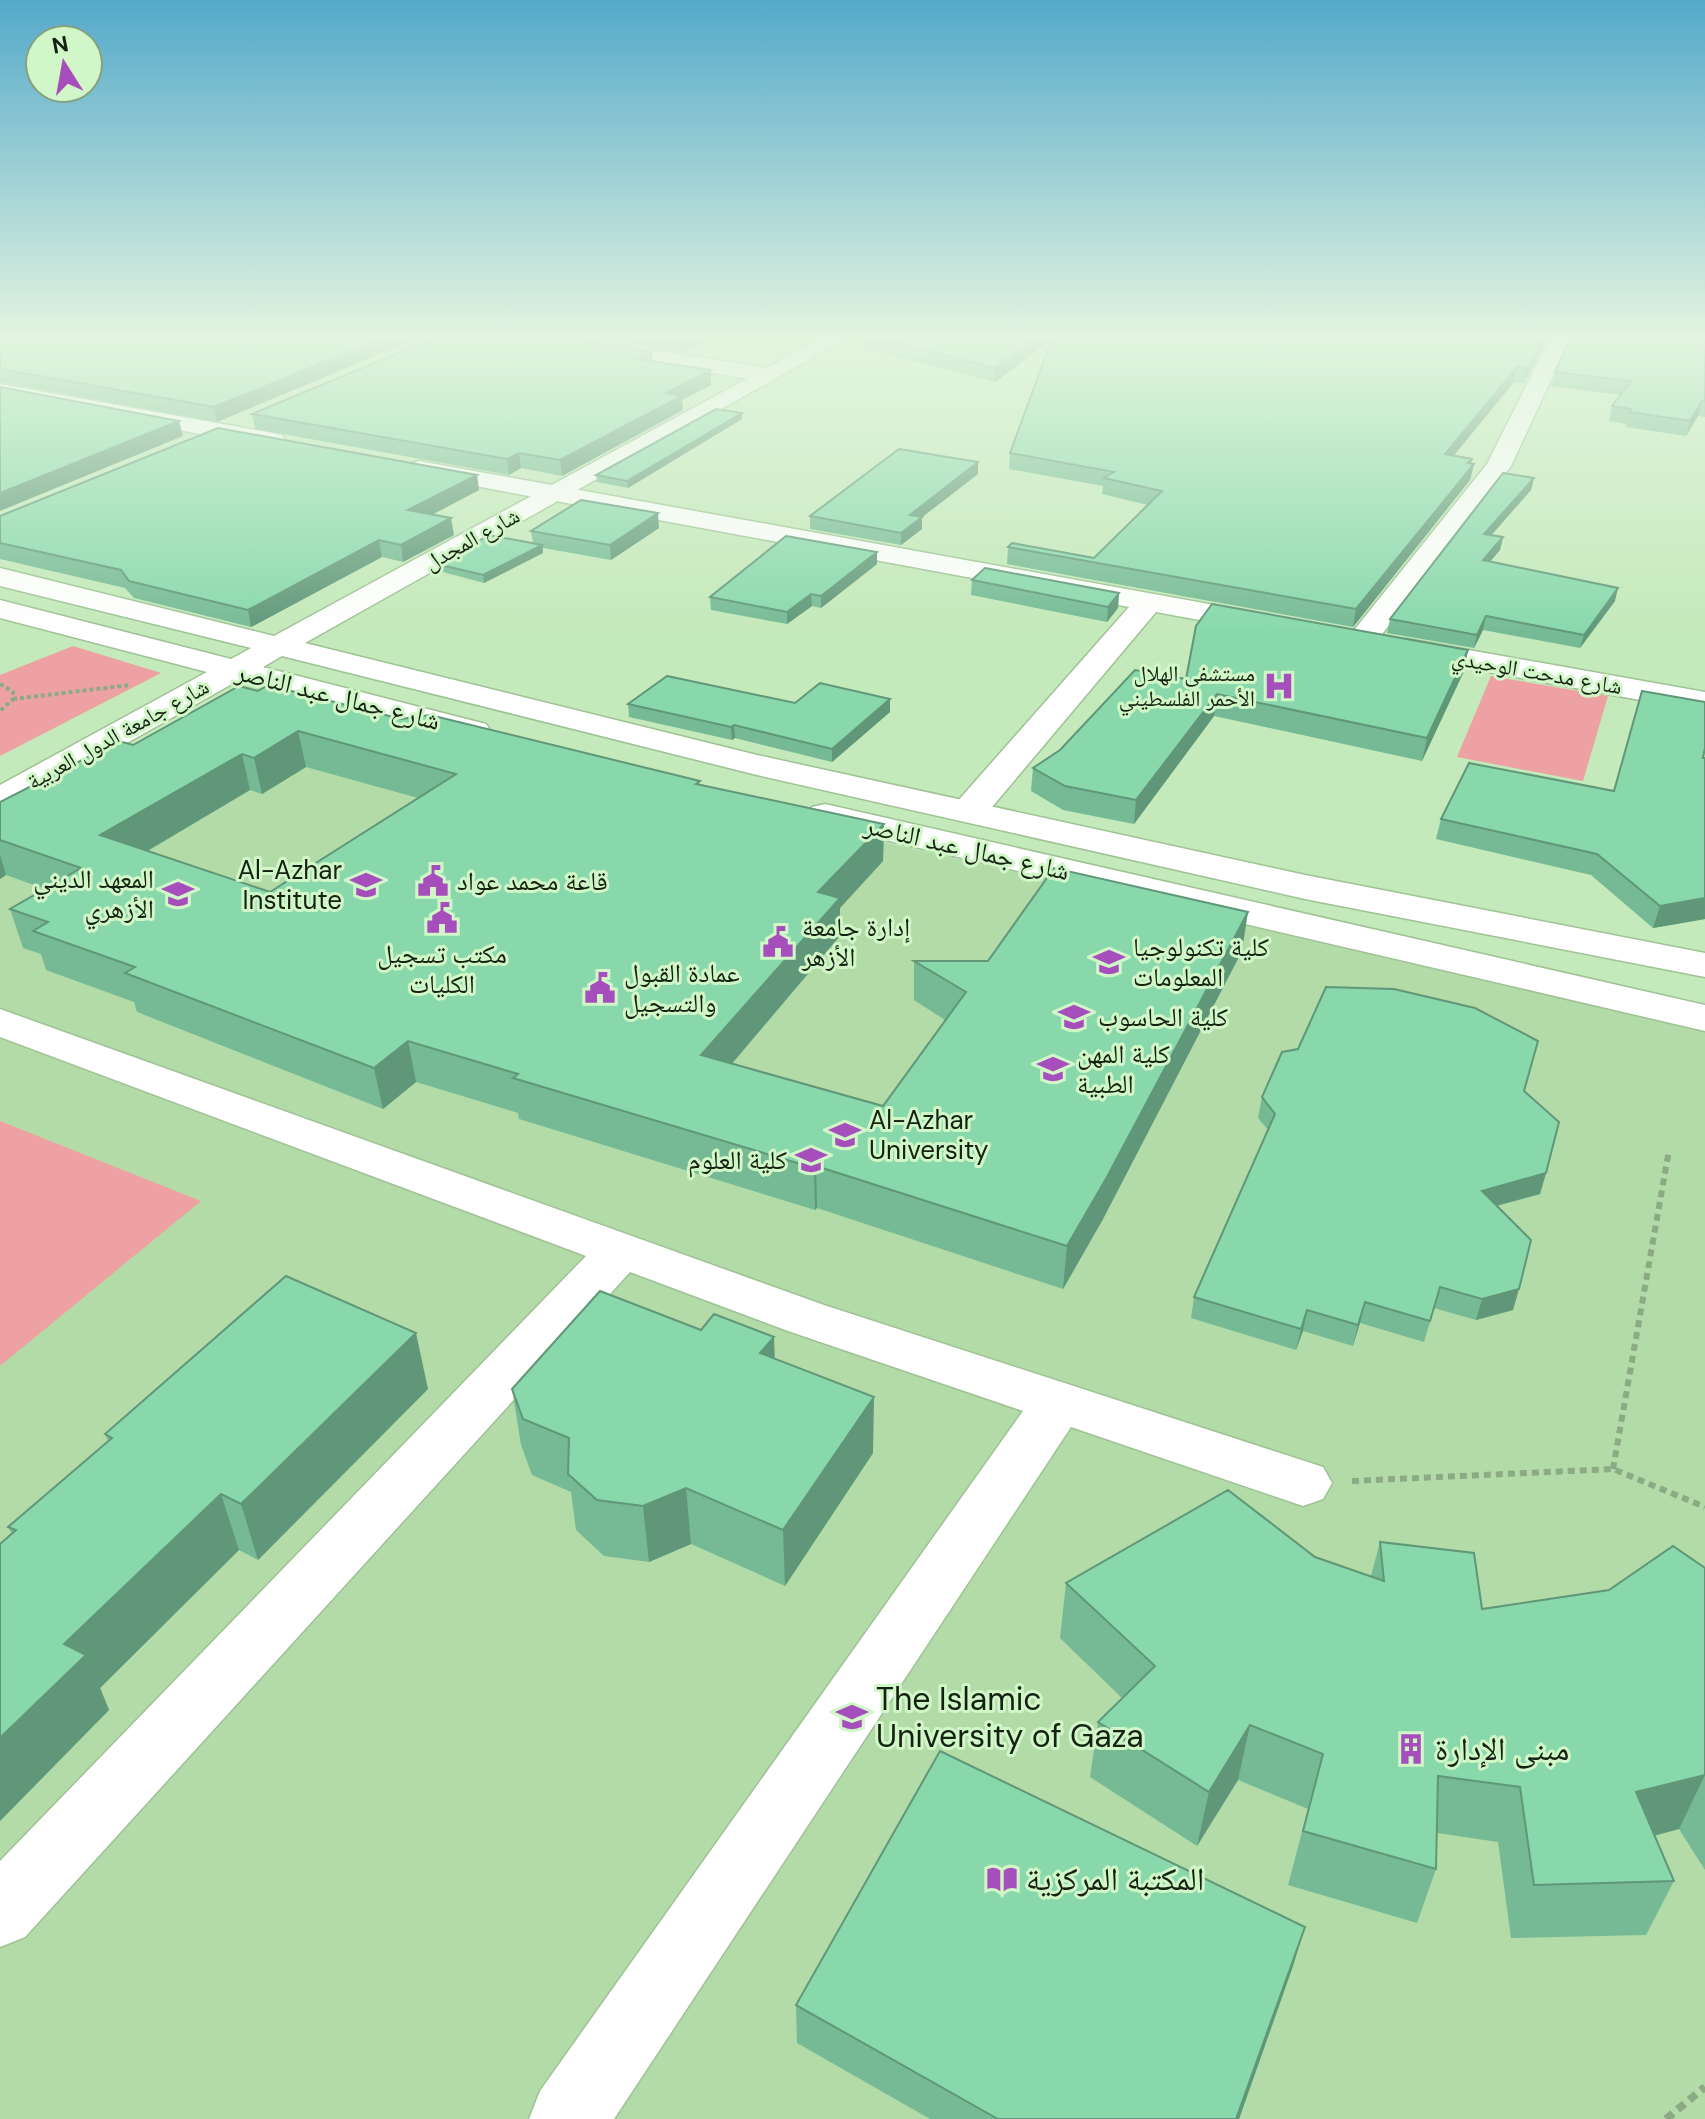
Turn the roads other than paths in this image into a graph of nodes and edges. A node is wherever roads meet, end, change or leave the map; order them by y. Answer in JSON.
{"nodes":[{"id":1,"x":207,"y":438,"type":"edge"},
{"id":2,"x":260,"y":438,"type":"edge"},
{"id":3,"x":654,"y":438,"type":"edge"},
{"id":4,"x":1513,"y":438,"type":"edge"},
{"id":5,"x":302,"y":446,"type":"edge"},
{"id":6,"x":182,"y":448,"type":"edge"},
{"id":7,"x":395,"y":464,"type":"edge"},
{"id":8,"x":551,"y":495,"type":"junction"},
{"id":9,"x":0,"y":577,"type":"edge"},
{"id":10,"x":1149,"y":602,"type":"junction"},
{"id":11,"x":0,"y":609,"type":"edge"},
{"id":12,"x":1286,"y":626,"type":"edge"},
{"id":13,"x":1332,"y":634,"type":"edge"},
{"id":14,"x":1362,"y":640,"type":"junction"},
{"id":15,"x":278,"y":647,"type":"junction"},
{"id":16,"x":234,"y":670,"type":"junction"},
{"id":17,"x":1705,"y":702,"type":"edge"},
{"id":18,"x":503,"y":739,"type":"edge"},
{"id":19,"x":0,"y":799,"type":"edge"},
{"id":20,"x":793,"y":808,"type":"edge"},
{"id":21,"x":969,"y":811,"type":"junction"},
{"id":22,"x":1705,"y":965,"type":"edge"},
{"id":23,"x":1705,"y":1018,"type":"edge"},
{"id":24,"x":0,"y":1022,"type":"edge"},
{"id":25,"x":621,"y":1250,"type":"junction"},
{"id":26,"x":1059,"y":1402,"type":"junction"},
{"id":27,"x":1303,"y":1483,"type":"road end"},
{"id":28,"x":0,"y":1912,"type":"edge"},
{"id":29,"x":568,"y":2119,"type":"edge"}],
"edges":[{"from":1,"to":6,"type":"main road"},
{"from":2,"to":5,"type":"main road"},
{"from":3,"to":8,"type":"main road","name":"شارع المجدل"},
{"from":4,"to":14,"type":"main road"},
{"from":7,"to":8,"type":"main road"},
{"from":8,"to":10,"type":"main road"},
{"from":8,"to":15,"type":"main road","name":"شارع المجدل"},
{"from":9,"to":15,"type":"main road","name":"شارع جمال عبد الناصر"},
{"from":10,"to":12,"type":"main road"},
{"from":10,"to":21,"type":"main road"},
{"from":11,"to":16,"type":"main road","name":"شارع جمال عبد الناصر"},
{"from":13,"to":14,"type":"main road","name":"شارع مدحت الوحيدي"},
{"from":14,"to":17,"type":"main road","name":"شارع مدحت الوحيدي"},
{"from":15,"to":16,"type":"main road","name":"شارع جامعة الدول العربية"},
{"from":15,"to":21,"type":"main road","name":"شارع جمال عبد الناصر"},
{"from":16,"to":18,"type":"main road","name":"شارع جمال عبد الناصر"},
{"from":16,"to":19,"type":"main road","name":"شارع جامعة الدول العربية"},
{"from":20,"to":23,"type":"main road","name":"شارع جمال عبد الناصر"},
{"from":21,"to":22,"type":"main road","name":"شارع جمال عبد الناصر"},
{"from":24,"to":25,"type":"main road"},
{"from":25,"to":26,"type":"main road"},
{"from":25,"to":28,"type":"main road"},
{"from":26,"to":27,"type":"main road"},
{"from":26,"to":29,"type":"main road"}]}
